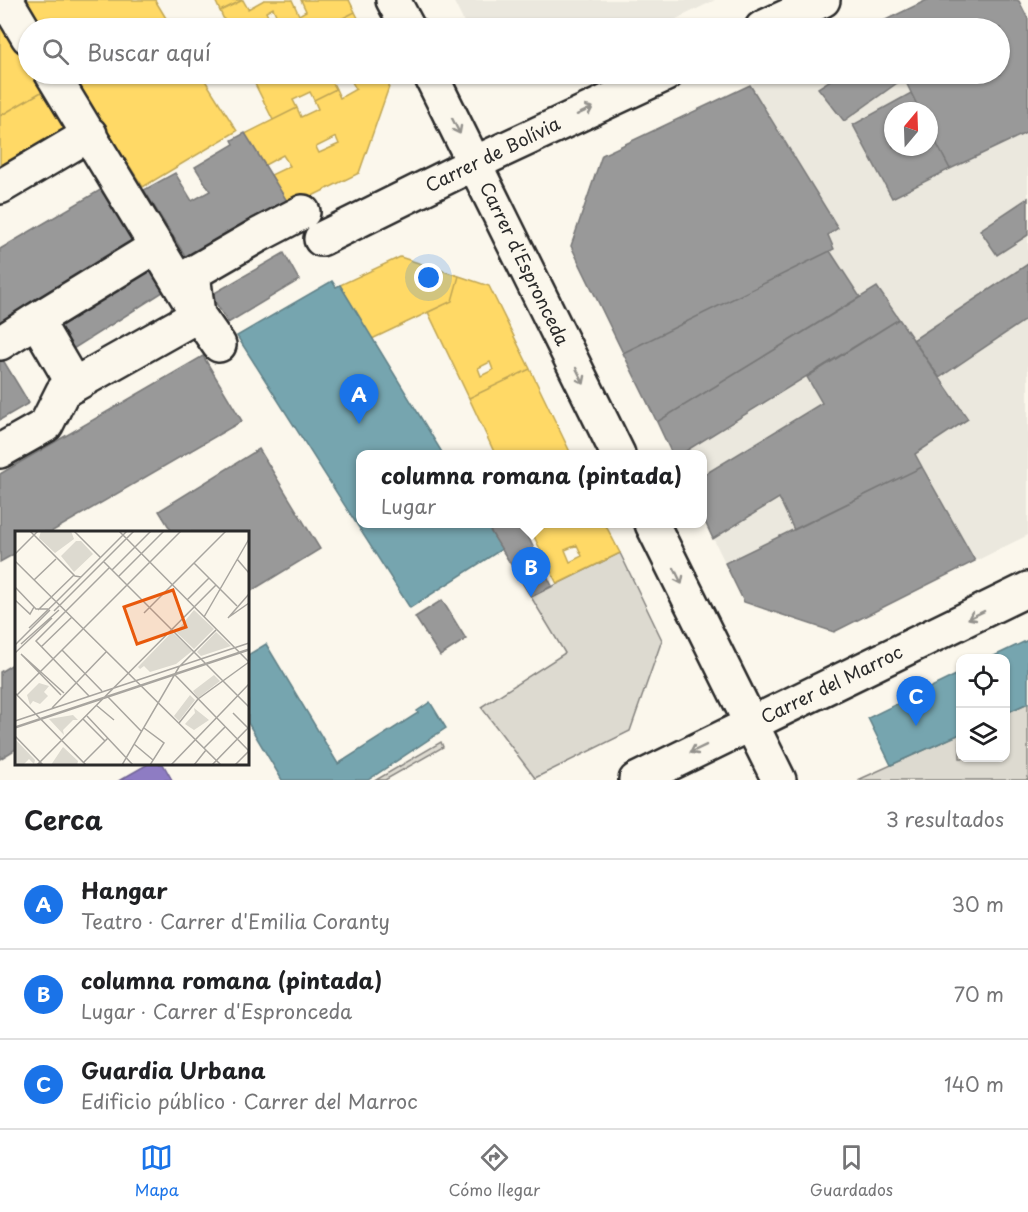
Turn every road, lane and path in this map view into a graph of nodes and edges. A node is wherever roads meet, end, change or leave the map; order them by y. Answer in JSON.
{"nodes":[{"id":1,"x":6,"y":0,"type":"edge"},
{"id":2,"x":393,"y":0,"type":"edge"},
{"id":3,"x":823,"y":0,"type":"edge"},
{"id":4,"x":403,"y":18,"type":"edge"},
{"id":5,"x":784,"y":18,"type":"edge"},
{"id":6,"x":18,"y":20,"type":"edge"},
{"id":7,"x":58,"y":84,"type":"edge"},
{"id":8,"x":435,"y":84,"type":"edge"},
{"id":9,"x":645,"y":84,"type":"edge"},
{"id":10,"x":90,"y":135,"type":"junction"},
{"id":11,"x":475,"y":163,"type":"junction"},
{"id":12,"x":0,"y":187,"type":"edge"},
{"id":13,"x":303,"y":212,"type":"dead end"},
{"id":14,"x":321,"y":239,"type":"dead end"},
{"id":15,"x":157,"y":246,"type":"junction"},
{"id":16,"x":198,"y":315,"type":"junction"},
{"id":17,"x":36,"y":320,"type":"junction"},
{"id":18,"x":0,"y":343,"type":"edge"},
{"id":19,"x":219,"y":345,"type":"dead end"},
{"id":20,"x":74,"y":385,"type":"junction"},
{"id":21,"x":616,"y":450,"type":"edge"},
{"id":22,"x":0,"y":451,"type":"edge"},
{"id":23,"x":654,"y":528,"type":"edge"},
{"id":24,"x":1028,"y":590,"type":"edge"},
{"id":25,"x":751,"y":724,"type":"junction"},
{"id":26,"x":636,"y":780,"type":"edge"},
{"id":27,"x":778,"y":780,"type":"edge"}],
"edges":[{"from":1,"to":6,"type":"street"},
{"from":2,"to":4,"type":"street"},
{"from":3,"to":5,"type":"street"},
{"from":7,"to":10,"type":"street"},
{"from":8,"to":11,"type":"street","name":"Carrer d'Espronceda","one_way":true},
{"from":11,"to":9,"type":"street","name":"Carrer de Bolívia","one_way":true},
{"from":10,"to":12,"type":"street"},
{"from":10,"to":15,"type":"street"},
{"from":11,"to":14,"type":"street","name":"Carrer de Bolívia"},
{"from":11,"to":21,"type":"street","name":"Carrer d'Espronceda","one_way":true},
{"from":13,"to":16,"type":"street"},
{"from":15,"to":16,"type":"street"},
{"from":15,"to":17,"type":"street"},
{"from":16,"to":19,"type":"street"},
{"from":16,"to":20,"type":"street"},
{"from":17,"to":18,"type":"street"},
{"from":17,"to":20,"type":"street"},
{"from":20,"to":22,"type":"street"},
{"from":23,"to":25,"type":"street","one_way":true},
{"from":24,"to":25,"type":"street","name":"Carrer del Marroc","one_way":true},
{"from":25,"to":26,"type":"street","name":"Carrer del Marroc","one_way":true},
{"from":25,"to":27,"type":"street"}]}
